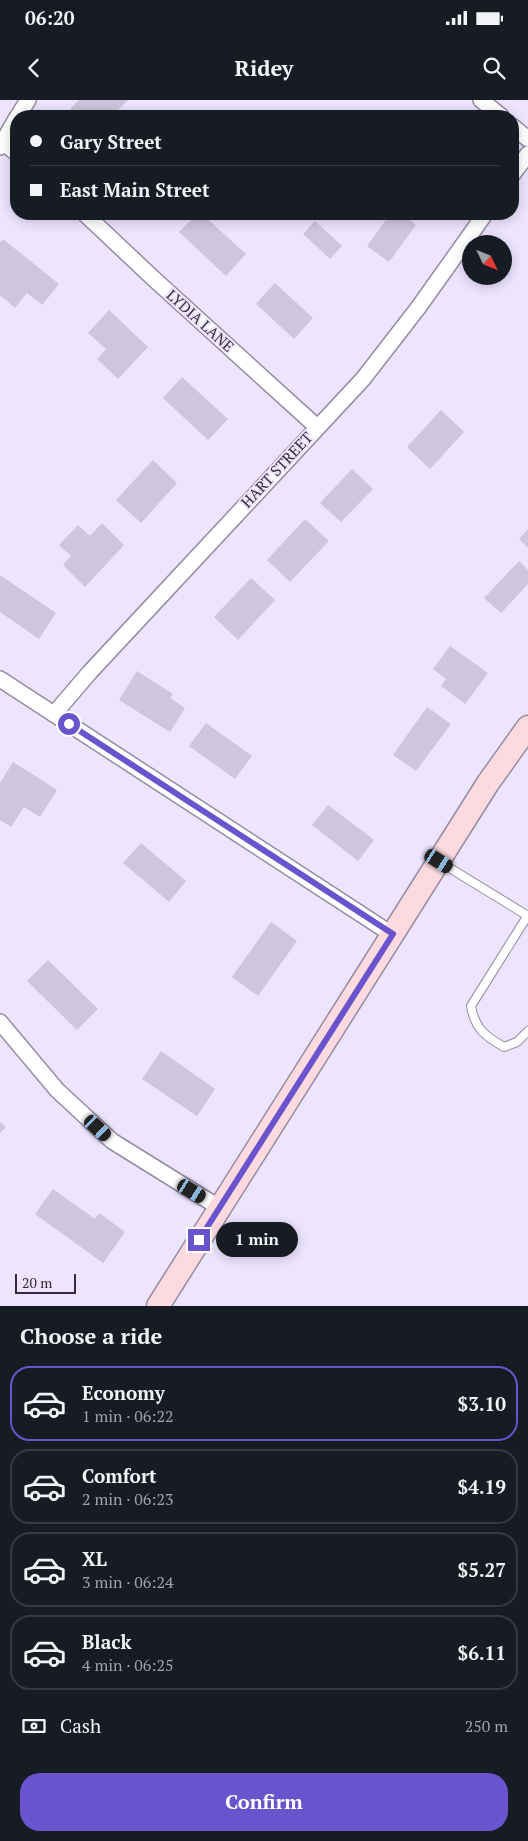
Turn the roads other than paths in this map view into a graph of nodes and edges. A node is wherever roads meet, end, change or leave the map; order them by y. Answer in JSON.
{"nodes":[{"id":1,"x":481,"y":100,"type":"edge"},
{"id":2,"x":494,"y":110,"type":"edge"},
{"id":3,"x":10,"y":130,"type":"edge"},
{"id":4,"x":2,"y":144,"type":"edge"},
{"id":5,"x":528,"y":154,"type":"edge"},
{"id":6,"x":519,"y":166,"type":"edge"},
{"id":7,"x":90,"y":220,"type":"edge"},
{"id":8,"x":481,"y":220,"type":"edge"},
{"id":9,"x":317,"y":427,"type":"junction"},
{"id":10,"x":0,"y":679,"type":"edge"},
{"id":11,"x":54,"y":714,"type":"junction"},
{"id":12,"x":528,"y":727,"type":"edge"},
{"id":13,"x":439,"y":861,"type":"junction"},
{"id":14,"x":528,"y":916,"type":"edge"},
{"id":15,"x":393,"y":934,"type":"junction"},
{"id":16,"x":0,"y":1022,"type":"edge"},
{"id":17,"x":528,"y":1031,"type":"edge"},
{"id":18,"x":220,"y":1208,"type":"junction"},
{"id":19,"x":158,"y":1306,"type":"edge"}],
"edges":[{"from":1,"to":2,"type":"street"},
{"from":3,"to":4,"type":"street"},
{"from":5,"to":6,"type":"street"},
{"from":7,"to":9,"type":"street","name":"LYDIA LANE"},
{"from":8,"to":9,"type":"street","name":"HART STREET"},
{"from":9,"to":11,"type":"street","name":"HART STREET"},
{"from":10,"to":11,"type":"street"},
{"from":11,"to":15,"type":"street"},
{"from":12,"to":13,"type":"main road"},
{"from":13,"to":14,"type":"lane"},
{"from":13,"to":15,"type":"main road"},
{"from":14,"to":17,"type":"lane"},
{"from":15,"to":18,"type":"main road"},
{"from":16,"to":18,"type":"street"},
{"from":18,"to":19,"type":"main road"}]}
